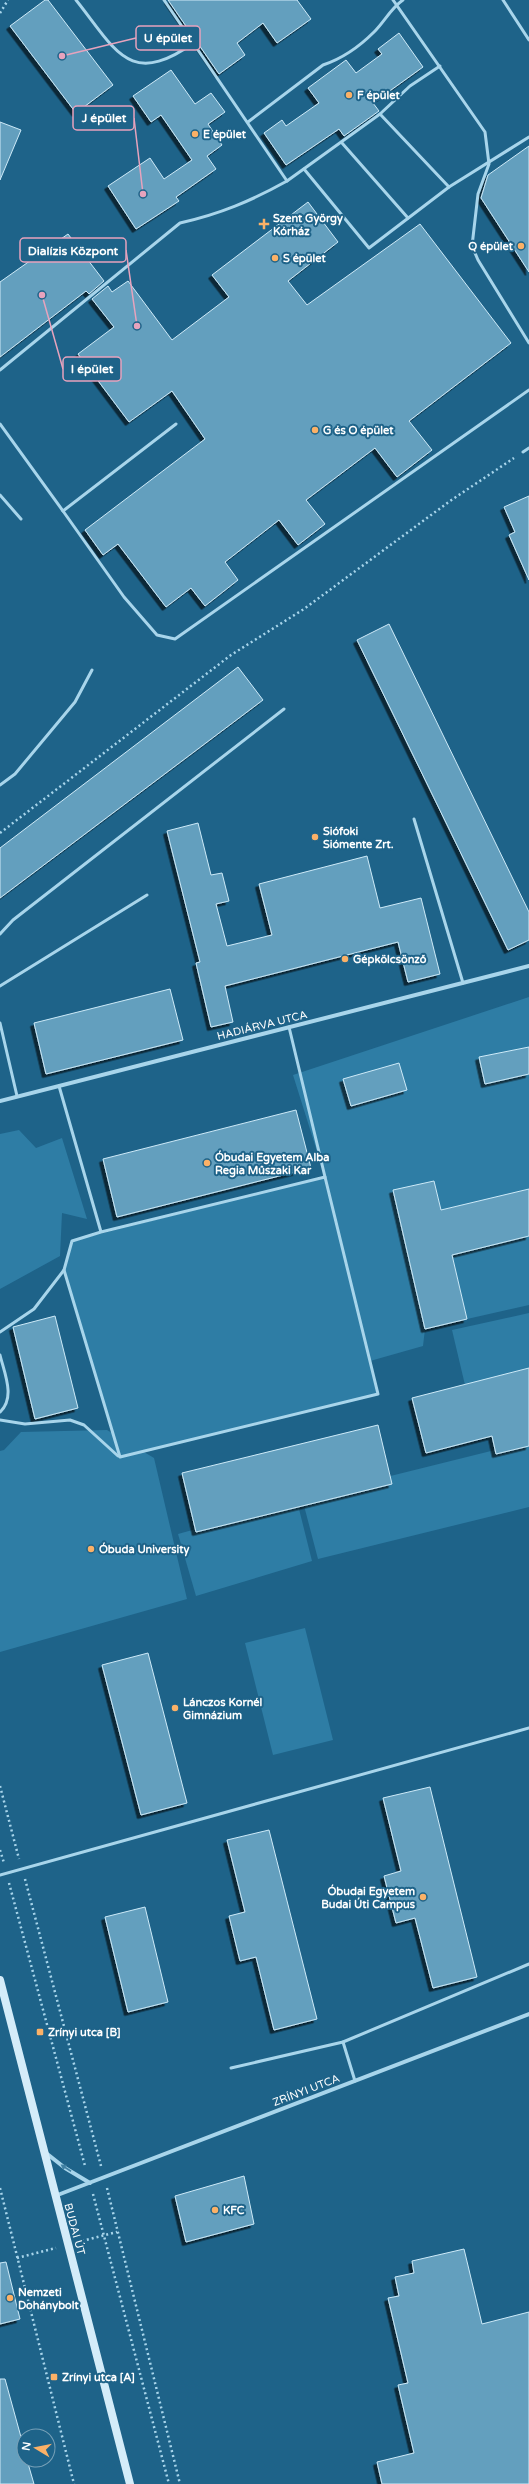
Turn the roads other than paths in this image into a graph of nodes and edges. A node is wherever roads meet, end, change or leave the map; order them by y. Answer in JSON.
{"nodes":[{"id":1,"x":76,"y":0,"type":"edge"},
{"id":2,"x":164,"y":0,"type":"edge"},
{"id":3,"x":393,"y":0,"type":"edge"},
{"id":4,"x":403,"y":0,"type":"edge"},
{"id":5,"x":503,"y":0,"type":"edge"},
{"id":6,"x":396,"y":5,"type":"junction"},
{"id":7,"x":529,"y":40,"type":"edge"},
{"id":8,"x":195,"y":42,"type":"junction"},
{"id":9,"x":440,"y":66,"type":"junction"},
{"id":10,"x":380,"y":114,"type":"junction"},
{"id":11,"x":248,"y":122,"type":"junction"},
{"id":12,"x":529,"y":137,"type":"edge"},
{"id":13,"x":342,"y":143,"type":"junction"},
{"id":14,"x":489,"y":164,"type":"junction"},
{"id":15,"x":304,"y":169,"type":"junction"},
{"id":16,"x":287,"y":181,"type":"junction"},
{"id":17,"x":449,"y":187,"type":"junction"},
{"id":18,"x":408,"y":218,"type":"junction"},
{"id":19,"x":529,"y":343,"type":"edge"},
{"id":20,"x":0,"y":370,"type":"edge"},
{"id":21,"x":529,"y":390,"type":"edge"},
{"id":22,"x":0,"y":424,"type":"edge"},
{"id":23,"x":176,"y":424,"type":"dead end"},
{"id":24,"x":529,"y":448,"type":"edge"},
{"id":25,"x":523,"y":452,"type":"road end"},
{"id":26,"x":0,"y":496,"type":"edge"},
{"id":27,"x":62,"y":511,"type":"junction"},
{"id":28,"x":21,"y":519,"type":"dead end"},
{"id":29,"x":92,"y":670,"type":"dead end"},
{"id":30,"x":284,"y":709,"type":"dead end"},
{"id":31,"x":0,"y":785,"type":"edge"},
{"id":32,"x":414,"y":819,"type":"dead end"},
{"id":33,"x":147,"y":895,"type":"dead end"},
{"id":34,"x":0,"y":934,"type":"edge"},
{"id":35,"x":529,"y":966,"type":"edge"},
{"id":36,"x":463,"y":982,"type":"junction"},
{"id":37,"x":0,"y":986,"type":"edge"},
{"id":38,"x":0,"y":1023,"type":"edge"},
{"id":39,"x":289,"y":1027,"type":"junction"},
{"id":40,"x":59,"y":1086,"type":"junction"},
{"id":41,"x":17,"y":1096,"type":"junction"},
{"id":42,"x":0,"y":1101,"type":"edge"},
{"id":43,"x":325,"y":1177,"type":"junction"},
{"id":44,"x":101,"y":1232,"type":"junction"},
{"id":45,"x":64,"y":1270,"type":"junction"},
{"id":46,"x":0,"y":1332,"type":"edge"},
{"id":47,"x":0,"y":1355,"type":"edge"},
{"id":48,"x":0,"y":1412,"type":"edge"},
{"id":49,"x":0,"y":1420,"type":"edge"},
{"id":50,"x":120,"y":1457,"type":"junction"},
{"id":51,"x":529,"y":1728,"type":"edge"},
{"id":52,"x":0,"y":1875,"type":"edge"},
{"id":53,"x":529,"y":1964,"type":"edge"},
{"id":54,"x":0,"y":1980,"type":"edge"},
{"id":55,"x":529,"y":2014,"type":"edge"},
{"id":56,"x":343,"y":2042,"type":"junction"},
{"id":57,"x":231,"y":2068,"type":"dead end"},
{"id":58,"x":355,"y":2081,"type":"junction"},
{"id":59,"x":43,"y":2151,"type":"junction"},
{"id":60,"x":90,"y":2183,"type":"junction"},
{"id":61,"x":55,"y":2196,"type":"junction"},
{"id":62,"x":130,"y":2484,"type":"edge"}],
"edges":[{"from":1,"to":8,"type":"lane"},
{"from":2,"to":8,"type":"lane"},
{"from":3,"to":6,"type":"lane"},
{"from":4,"to":6,"type":"lane"},
{"from":5,"to":7,"type":"lane"},
{"from":6,"to":9,"type":"lane"},
{"from":6,"to":11,"type":"lane"},
{"from":8,"to":11,"type":"lane"},
{"from":9,"to":10,"type":"lane"},
{"from":9,"to":14,"type":"lane"},
{"from":10,"to":13,"type":"lane"},
{"from":10,"to":17,"type":"lane"},
{"from":11,"to":16,"type":"lane"},
{"from":12,"to":14,"type":"lane"},
{"from":13,"to":15,"type":"lane"},
{"from":13,"to":18,"type":"lane"},
{"from":14,"to":17,"type":"lane"},
{"from":14,"to":19,"type":"lane"},
{"from":15,"to":16,"type":"lane"},
{"from":15,"to":18,"type":"lane"},
{"from":16,"to":20,"type":"lane"},
{"from":17,"to":18,"type":"lane"},
{"from":21,"to":27,"type":"lane"},
{"from":22,"to":27,"type":"lane"},
{"from":23,"to":27,"type":"lane"},
{"from":24,"to":25,"type":"lane"},
{"from":26,"to":28,"type":"lane"},
{"from":29,"to":31,"type":"lane"},
{"from":30,"to":34,"type":"lane"},
{"from":32,"to":36,"type":"lane"},
{"from":33,"to":37,"type":"lane"},
{"from":35,"to":36,"type":"street","name":"HADIÁRVA UTCA"},
{"from":36,"to":39,"type":"street","name":"HADIÁRVA UTCA"},
{"from":38,"to":41,"type":"lane"},
{"from":39,"to":40,"type":"street","name":"HADIÁRVA UTCA"},
{"from":39,"to":43,"type":"lane"},
{"from":40,"to":41,"type":"street","name":"HADIÁRVA UTCA"},
{"from":40,"to":44,"type":"lane"},
{"from":41,"to":42,"type":"street","name":"HADIÁRVA UTCA"},
{"from":43,"to":44,"type":"lane"},
{"from":43,"to":50,"type":"lane"},
{"from":44,"to":45,"type":"lane"},
{"from":45,"to":46,"type":"lane"},
{"from":45,"to":50,"type":"lane"},
{"from":47,"to":48,"type":"lane"},
{"from":49,"to":50,"type":"lane"},
{"from":51,"to":52,"type":"lane"},
{"from":53,"to":56,"type":"lane"},
{"from":54,"to":59,"type":"main road","name":"BUDAI ÚT"},
{"from":55,"to":58,"type":"street","name":"ZRÍNYI UTCA"},
{"from":56,"to":57,"type":"lane"},
{"from":56,"to":58,"type":"lane"},
{"from":58,"to":60,"type":"street","name":"ZRÍNYI UTCA"},
{"from":60,"to":59,"type":"street","one_way":true},
{"from":59,"to":61,"type":"main road","name":"BUDAI ÚT"},
{"from":60,"to":61,"type":"street","name":"ZRÍNYI UTCA"},
{"from":61,"to":62,"type":"main road","name":"BUDAI ÚT"}]}
